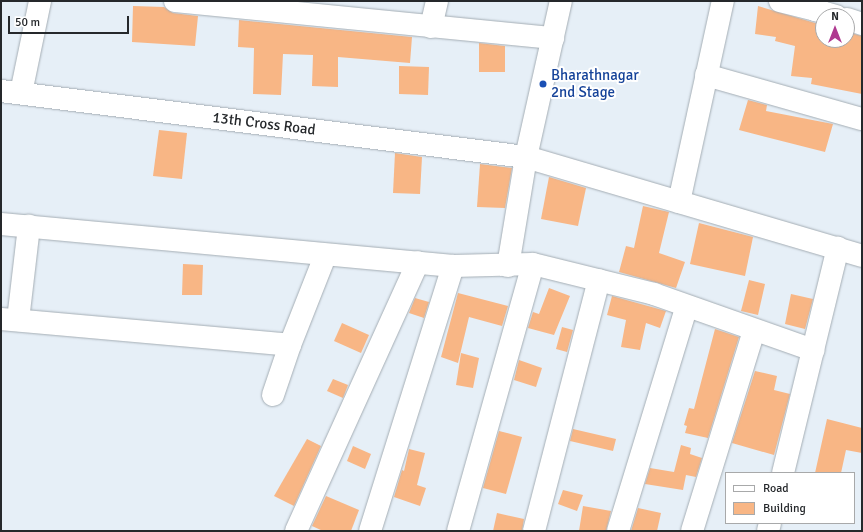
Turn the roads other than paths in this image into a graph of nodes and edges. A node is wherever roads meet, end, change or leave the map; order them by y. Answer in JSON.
{"nodes":[{"id":1,"x":40,"y":1,"type":"edge"},
{"id":2,"x":175,"y":1,"type":"edge"},
{"id":3,"x":437,"y":1,"type":"edge"},
{"id":4,"x":561,"y":1,"type":"edge"},
{"id":5,"x":723,"y":1,"type":"edge"},
{"id":6,"x":780,"y":1,"type":"edge"},
{"id":7,"x":816,"y":6,"type":"edge"},
{"id":8,"x":327,"y":9,"type":"edge"},
{"id":9,"x":431,"y":27,"type":"junction"},
{"id":10,"x":553,"y":38,"type":"junction"},
{"id":11,"x":706,"y":75,"type":"junction"},
{"id":12,"x":11,"y":92,"type":"edge"},
{"id":13,"x":862,"y":119,"type":"edge"},
{"id":14,"x":526,"y":157,"type":"junction"},
{"id":15,"x":678,"y":202,"type":"junction"},
{"id":16,"x":1,"y":224,"type":"edge"},
{"id":17,"x":29,"y":226,"type":"junction"},
{"id":18,"x":838,"y":248,"type":"junction"},
{"id":19,"x":325,"y":256,"type":"junction"},
{"id":20,"x":862,"y":256,"type":"edge"},
{"id":21,"x":418,"y":262,"type":"junction"},
{"id":22,"x":533,"y":264,"type":"junction"},
{"id":23,"x":453,"y":266,"type":"junction"},
{"id":24,"x":508,"y":266,"type":"junction"},
{"id":25,"x":599,"y":280,"type":"junction"},
{"id":26,"x":688,"y":306,"type":"junction"},
{"id":27,"x":9,"y":319,"type":"edge"},
{"id":28,"x":754,"y":331,"type":"junction"},
{"id":29,"x":290,"y":345,"type":"junction"},
{"id":30,"x":813,"y":350,"type":"junction"},
{"id":31,"x":273,"y":395,"type":"dead end"},
{"id":32,"x":782,"y":472,"type":"edge"},
{"id":33,"x":296,"y":531,"type":"edge"},
{"id":34,"x":370,"y":531,"type":"edge"},
{"id":35,"x":458,"y":531,"type":"edge"},
{"id":36,"x":534,"y":531,"type":"edge"},
{"id":37,"x":618,"y":531,"type":"edge"},
{"id":38,"x":692,"y":531,"type":"edge"}],
"edges":[{"from":1,"to":12,"type":"street"},
{"from":2,"to":8,"type":"street"},
{"from":3,"to":9,"type":"street"},
{"from":4,"to":10,"type":"street"},
{"from":5,"to":11,"type":"street"},
{"from":6,"to":7,"type":"street"},
{"from":8,"to":9,"type":"street"},
{"from":9,"to":10,"type":"street"},
{"from":10,"to":14,"type":"street"},
{"from":11,"to":13,"type":"street"},
{"from":11,"to":15,"type":"street"},
{"from":12,"to":14,"type":"street","name":"13th Cross Road"},
{"from":14,"to":15,"type":"street","name":"13th Cross Road"},
{"from":14,"to":24,"type":"street"},
{"from":15,"to":18,"type":"street","name":"13th Cross Road"},
{"from":16,"to":17,"type":"street"},
{"from":17,"to":19,"type":"street"},
{"from":17,"to":27,"type":"street"},
{"from":18,"to":20,"type":"street","name":"13th Cross Road"},
{"from":18,"to":30,"type":"street"},
{"from":19,"to":21,"type":"street"},
{"from":19,"to":29,"type":"street"},
{"from":21,"to":23,"type":"street"},
{"from":21,"to":33,"type":"street"},
{"from":22,"to":24,"type":"street"},
{"from":22,"to":25,"type":"street"},
{"from":22,"to":35,"type":"street"},
{"from":23,"to":24,"type":"street"},
{"from":23,"to":34,"type":"street"},
{"from":25,"to":26,"type":"street"},
{"from":25,"to":36,"type":"street"},
{"from":26,"to":28,"type":"street"},
{"from":26,"to":37,"type":"street"},
{"from":27,"to":29,"type":"street"},
{"from":28,"to":30,"type":"street"},
{"from":28,"to":38,"type":"street"},
{"from":29,"to":31,"type":"street"},
{"from":30,"to":32,"type":"street"}]}
